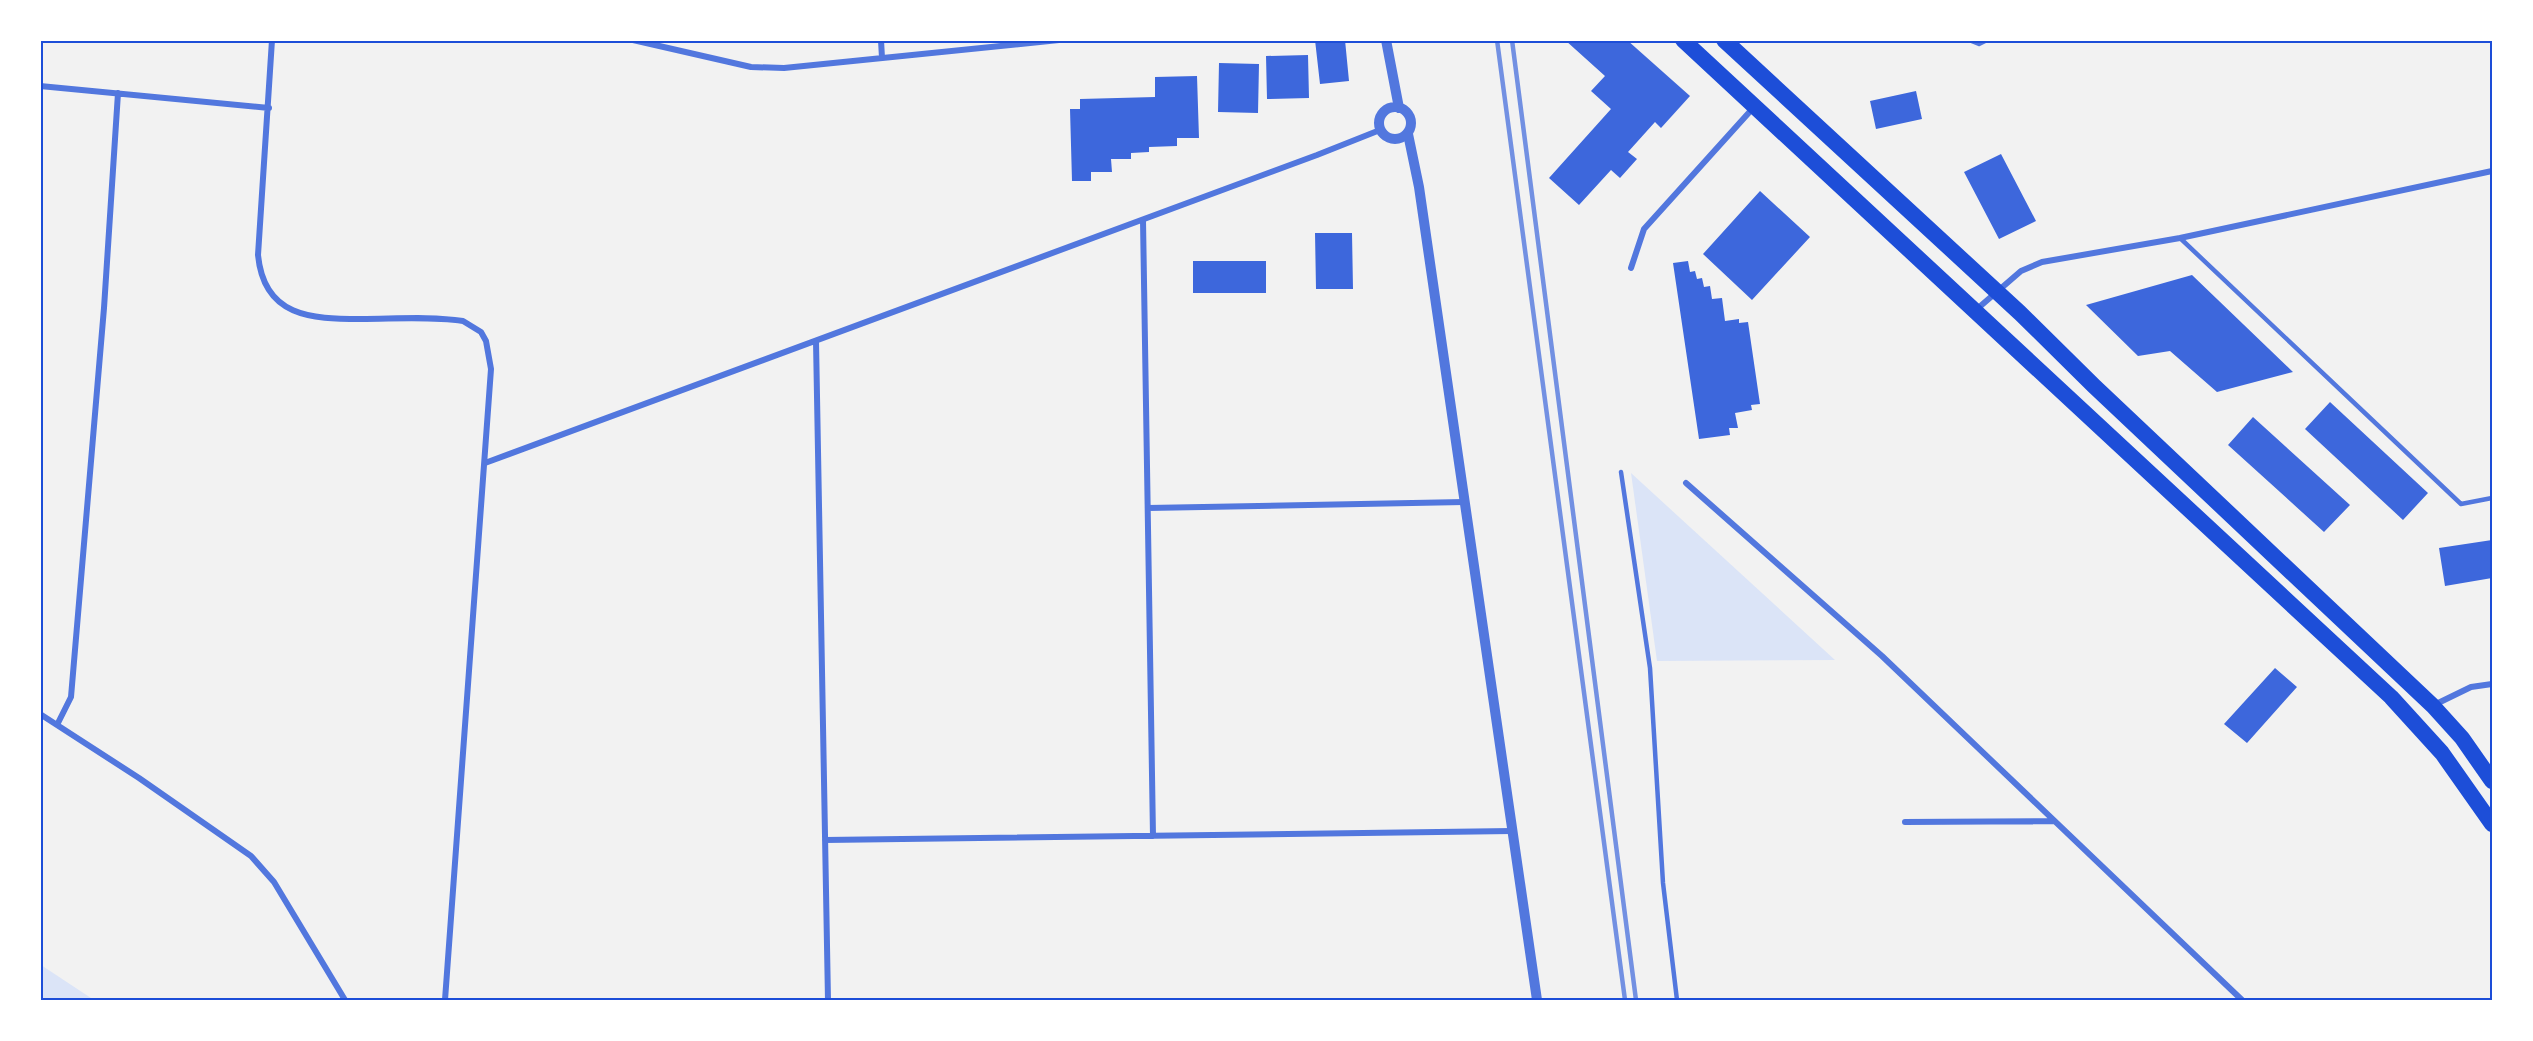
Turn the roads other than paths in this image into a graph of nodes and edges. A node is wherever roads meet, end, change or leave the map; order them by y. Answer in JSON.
{"nodes":[{"id":1,"x":272,"y":40,"type":"edge"},
{"id":2,"x":633,"y":40,"type":"edge"},
{"id":3,"x":881,"y":40,"type":"edge"},
{"id":4,"x":1059,"y":40,"type":"edge"},
{"id":5,"x":1386,"y":40,"type":"edge"},
{"id":6,"x":1683,"y":40,"type":"edge"},
{"id":7,"x":1724,"y":40,"type":"edge"},
{"id":8,"x":1969,"y":40,"type":"edge"},
{"id":9,"x":1987,"y":40,"type":"edge"},
{"id":10,"x":882,"y":58,"type":"junction"},
{"id":11,"x":40,"y":86,"type":"edge"},
{"id":12,"x":118,"y":93,"type":"junction"},
{"id":13,"x":1755,"y":106,"type":"junction"},
{"id":14,"x":269,"y":108,"type":"junction"},
{"id":15,"x":1399,"y":108,"type":"junction"},
{"id":16,"x":1380,"y":130,"type":"junction"},
{"id":17,"x":1408,"y":134,"type":"junction"},
{"id":18,"x":2493,"y":171,"type":"edge"},
{"id":19,"x":1143,"y":220,"type":"junction"},
{"id":20,"x":2180,"y":238,"type":"junction"},
{"id":21,"x":1631,"y":268,"type":"dead end"},
{"id":22,"x":1997,"y":291,"type":"junction"},
{"id":23,"x":1975,"y":312,"type":"junction"},
{"id":24,"x":816,"y":341,"type":"junction"},
{"id":25,"x":485,"y":464,"type":"junction"},
{"id":26,"x":1621,"y":472,"type":"dead end"},
{"id":27,"x":1686,"y":483,"type":"dead end"},
{"id":28,"x":2493,"y":498,"type":"edge"},
{"id":29,"x":1464,"y":502,"type":"junction"},
{"id":30,"x":1148,"y":508,"type":"junction"},
{"id":31,"x":2493,"y":684,"type":"edge"},
{"id":32,"x":2433,"y":706,"type":"junction"},
{"id":33,"x":40,"y":714,"type":"edge"},
{"id":34,"x":57,"y":725,"type":"junction"},
{"id":35,"x":2493,"y":781,"type":"edge"},
{"id":36,"x":2055,"y":821,"type":"junction"},
{"id":37,"x":1905,"y":822,"type":"dead end"},
{"id":38,"x":2493,"y":824,"type":"edge"},
{"id":39,"x":1512,"y":831,"type":"junction"},
{"id":40,"x":1153,"y":836,"type":"junction"},
{"id":41,"x":825,"y":840,"type":"junction"},
{"id":42,"x":345,"y":1000,"type":"edge"},
{"id":43,"x":445,"y":1000,"type":"edge"},
{"id":44,"x":828,"y":1000,"type":"edge"},
{"id":45,"x":1537,"y":1000,"type":"edge"},
{"id":46,"x":1677,"y":1000,"type":"edge"},
{"id":47,"x":2242,"y":1000,"type":"edge"}],
"edges":[{"from":1,"to":14,"type":"street"},
{"from":2,"to":10,"type":"street"},
{"from":3,"to":10,"type":"street"},
{"from":4,"to":10,"type":"street"},
{"from":5,"to":15,"type":"street"},
{"from":6,"to":13,"type":"highway"},
{"from":7,"to":22,"type":"highway"},
{"from":8,"to":9,"type":"lane"},
{"from":11,"to":12,"type":"street"},
{"from":12,"to":14,"type":"street"},
{"from":12,"to":34,"type":"street"},
{"from":13,"to":21,"type":"street"},
{"from":13,"to":23,"type":"highway"},
{"from":14,"to":25,"type":"street"},
{"from":15,"to":16,"type":"street"},
{"from":15,"to":17,"type":"street"},
{"from":16,"to":17,"type":"street"},
{"from":16,"to":19,"type":"street"},
{"from":17,"to":29,"type":"street"},
{"from":18,"to":20,"type":"street"},
{"from":19,"to":24,"type":"street"},
{"from":19,"to":30,"type":"street"},
{"from":20,"to":22,"type":"street"},
{"from":20,"to":28,"type":"lane"},
{"from":22,"to":23,"type":"street"},
{"from":22,"to":32,"type":"highway"},
{"from":23,"to":38,"type":"highway"},
{"from":24,"to":25,"type":"street"},
{"from":24,"to":41,"type":"street"},
{"from":25,"to":43,"type":"street"},
{"from":26,"to":46,"type":"lane"},
{"from":27,"to":36,"type":"street"},
{"from":29,"to":30,"type":"street"},
{"from":29,"to":39,"type":"street"},
{"from":30,"to":40,"type":"street"},
{"from":31,"to":32,"type":"street"},
{"from":32,"to":35,"type":"highway"},
{"from":33,"to":34,"type":"street"},
{"from":34,"to":42,"type":"street"},
{"from":36,"to":37,"type":"street"},
{"from":36,"to":47,"type":"street"},
{"from":39,"to":40,"type":"street"},
{"from":39,"to":45,"type":"street"},
{"from":40,"to":41,"type":"street"},
{"from":41,"to":44,"type":"street"}]}
